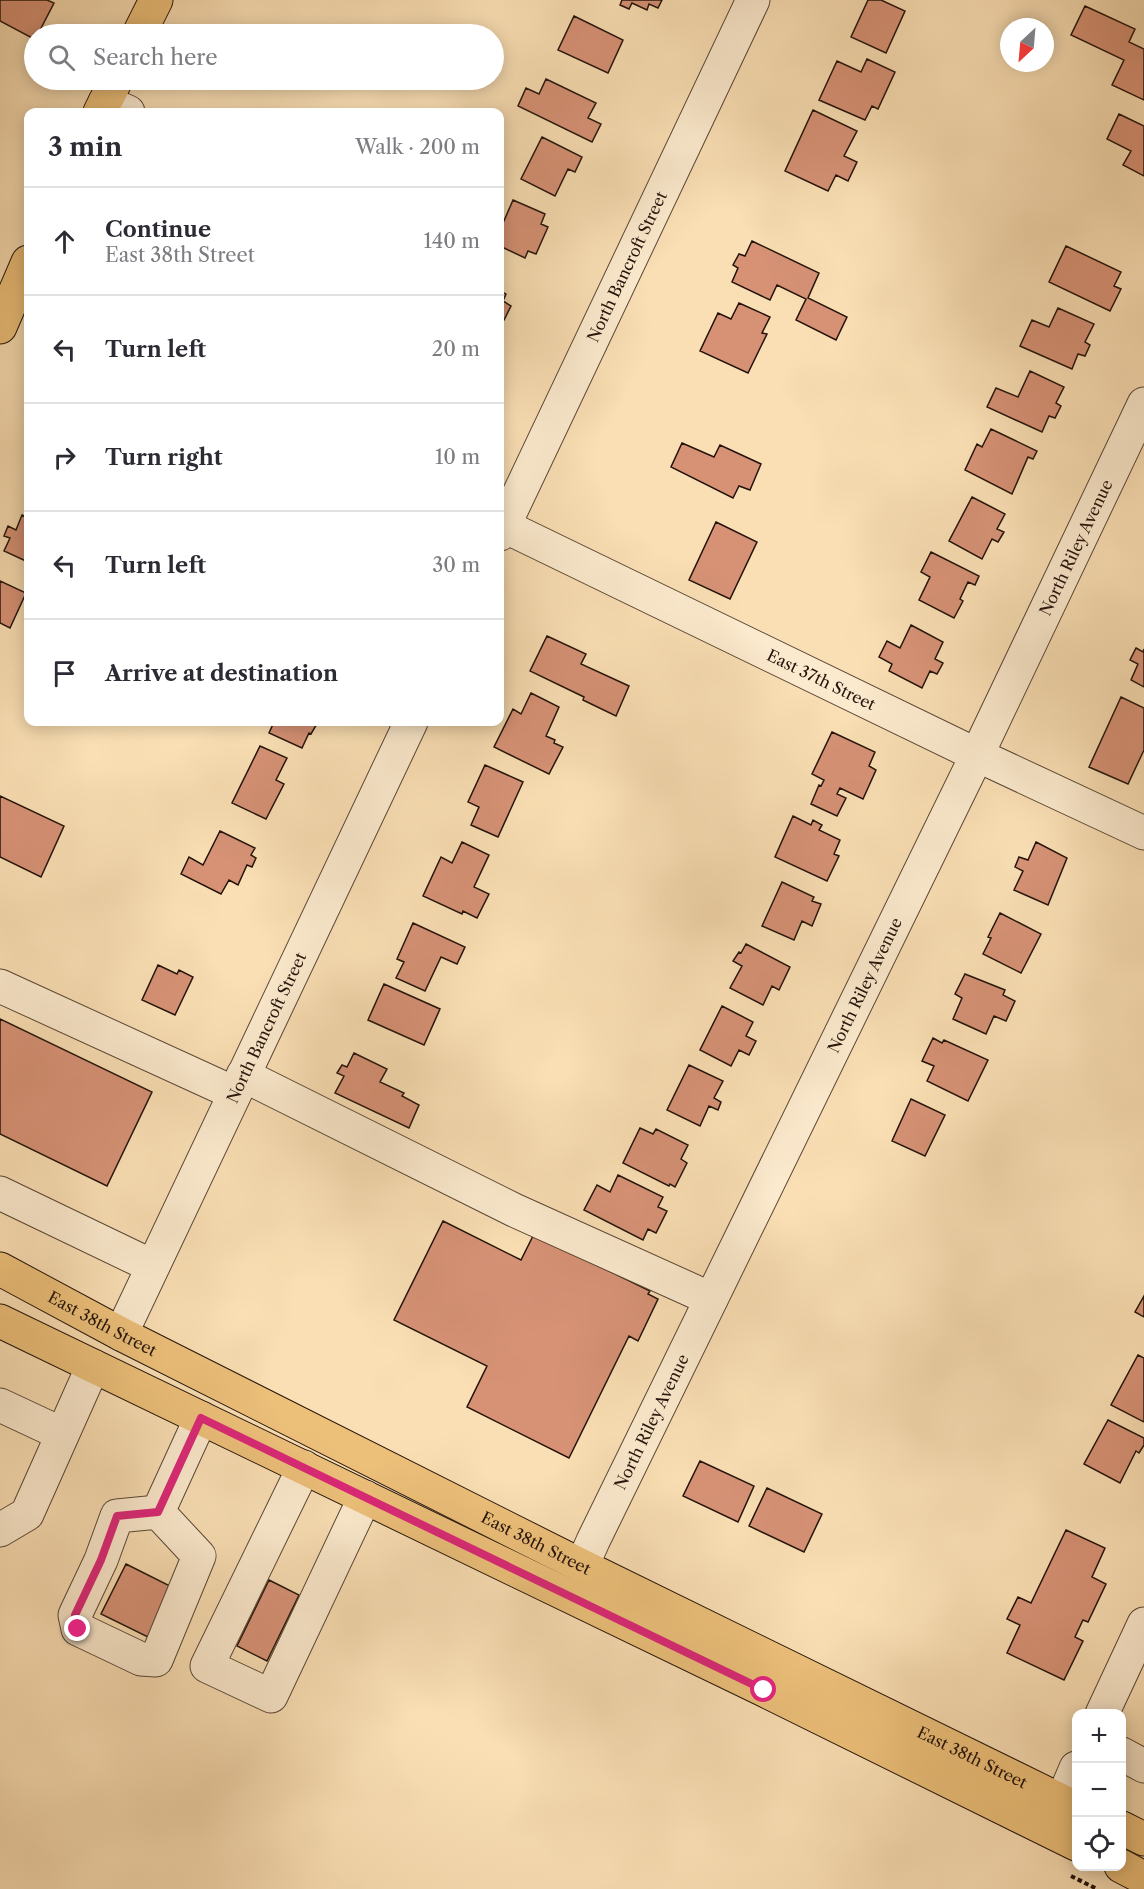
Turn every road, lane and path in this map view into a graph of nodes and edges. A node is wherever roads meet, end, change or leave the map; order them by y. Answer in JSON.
{"nodes":[{"id":1,"x":156,"y":0,"type":"edge"},
{"id":2,"x":753,"y":0,"type":"edge"},
{"id":3,"x":144,"y":24,"type":"edge"},
{"id":4,"x":24,"y":273,"type":"edge"},
{"id":5,"x":10,"y":310,"type":"edge"},
{"id":6,"x":1144,"y":404,"type":"edge"},
{"id":7,"x":504,"y":522,"type":"edge"},
{"id":8,"x":504,"y":529,"type":"edge"},
{"id":9,"x":409,"y":726,"type":"edge"},
{"id":10,"x":977,"y":755,"type":"junction"},
{"id":11,"x":1144,"y":833,"type":"edge"},
{"id":12,"x":0,"y":986,"type":"edge"},
{"id":13,"x":239,"y":1084,"type":"junction"},
{"id":14,"x":0,"y":1193,"type":"edge"},
{"id":15,"x":152,"y":1266,"type":"junction"},
{"id":16,"x":0,"y":1269,"type":"edge"},
{"id":17,"x":711,"y":1299,"type":"junction"},
{"id":18,"x":0,"y":1321,"type":"edge"},
{"id":19,"x":121,"y":1334,"type":"junction"},
{"id":20,"x":93,"y":1366,"type":"junction"},
{"id":21,"x":0,"y":1405,"type":"edge"},
{"id":22,"x":201,"y":1418,"type":"junction"},
{"id":23,"x":62,"y":1434,"type":"junction"},
{"id":24,"x":304,"y":1467,"type":"junction"},
{"id":25,"x":365,"y":1497,"type":"junction"},
{"id":26,"x":158,"y":1512,"type":"junction"},
{"id":27,"x":0,"y":1530,"type":"edge"},
{"id":28,"x":582,"y":1566,"type":"junction"},
{"id":29,"x":1144,"y":1624,"type":"edge"},
{"id":30,"x":1104,"y":1709,"type":"edge"},
{"id":31,"x":1126,"y":1756,"type":"edge"},
{"id":32,"x":1144,"y":1766,"type":"edge"},
{"id":33,"x":1069,"y":1804,"type":"edge"},
{"id":34,"x":1126,"y":1830,"type":"edge"},
{"id":35,"x":1144,"y":1839,"type":"edge"},
{"id":36,"x":1072,"y":1842,"type":"edge"},
{"id":37,"x":1126,"y":1869,"type":"edge"},
{"id":38,"x":1144,"y":1878,"type":"edge"}],
"edges":[{"from":1,"to":3,"type":"main road"},
{"from":2,"to":7,"type":"street","name":"North Bancroft Street"},
{"from":4,"to":5,"type":"main road"},
{"from":6,"to":10,"type":"street","name":"North Riley Avenue"},
{"from":8,"to":10,"type":"street","name":"East 37th Street"},
{"from":9,"to":13,"type":"street","name":"North Bancroft Street"},
{"from":10,"to":11,"type":"street","name":"East 37th Street"},
{"from":10,"to":17,"type":"street","name":"North Riley Avenue"},
{"from":12,"to":13,"type":"street"},
{"from":13,"to":15,"type":"street","name":"North Bancroft Street"},
{"from":13,"to":17,"type":"street"},
{"from":14,"to":15,"type":"street"},
{"from":15,"to":19,"type":"street","name":"North Bancroft Street"},
{"from":16,"to":19,"type":"main road","name":"East 38th Street"},
{"from":17,"to":28,"type":"street","name":"North Riley Avenue"},
{"from":18,"to":20,"type":"main road","name":"East 38th Street"},
{"from":19,"to":28,"type":"main road","name":"East 38th Street"},
{"from":20,"to":22,"type":"main road","name":"East 38th Street"},
{"from":20,"to":23,"type":"street"},
{"from":21,"to":23,"type":"street"},
{"from":22,"to":24,"type":"main road","name":"East 38th Street"},
{"from":22,"to":26,"type":"street"},
{"from":23,"to":27,"type":"street"},
{"from":24,"to":25,"type":"main road","name":"East 38th Street"},
{"from":24,"to":25,"type":"street"},
{"from":25,"to":36,"type":"main road","name":"East 38th Street"},
{"from":26,"to":26,"type":"street"},
{"from":28,"to":33,"type":"main road","name":"East 38th Street"},
{"from":29,"to":30,"type":"street"},
{"from":31,"to":32,"type":"street"},
{"from":34,"to":35,"type":"main road"},
{"from":37,"to":38,"type":"main road"}]}
